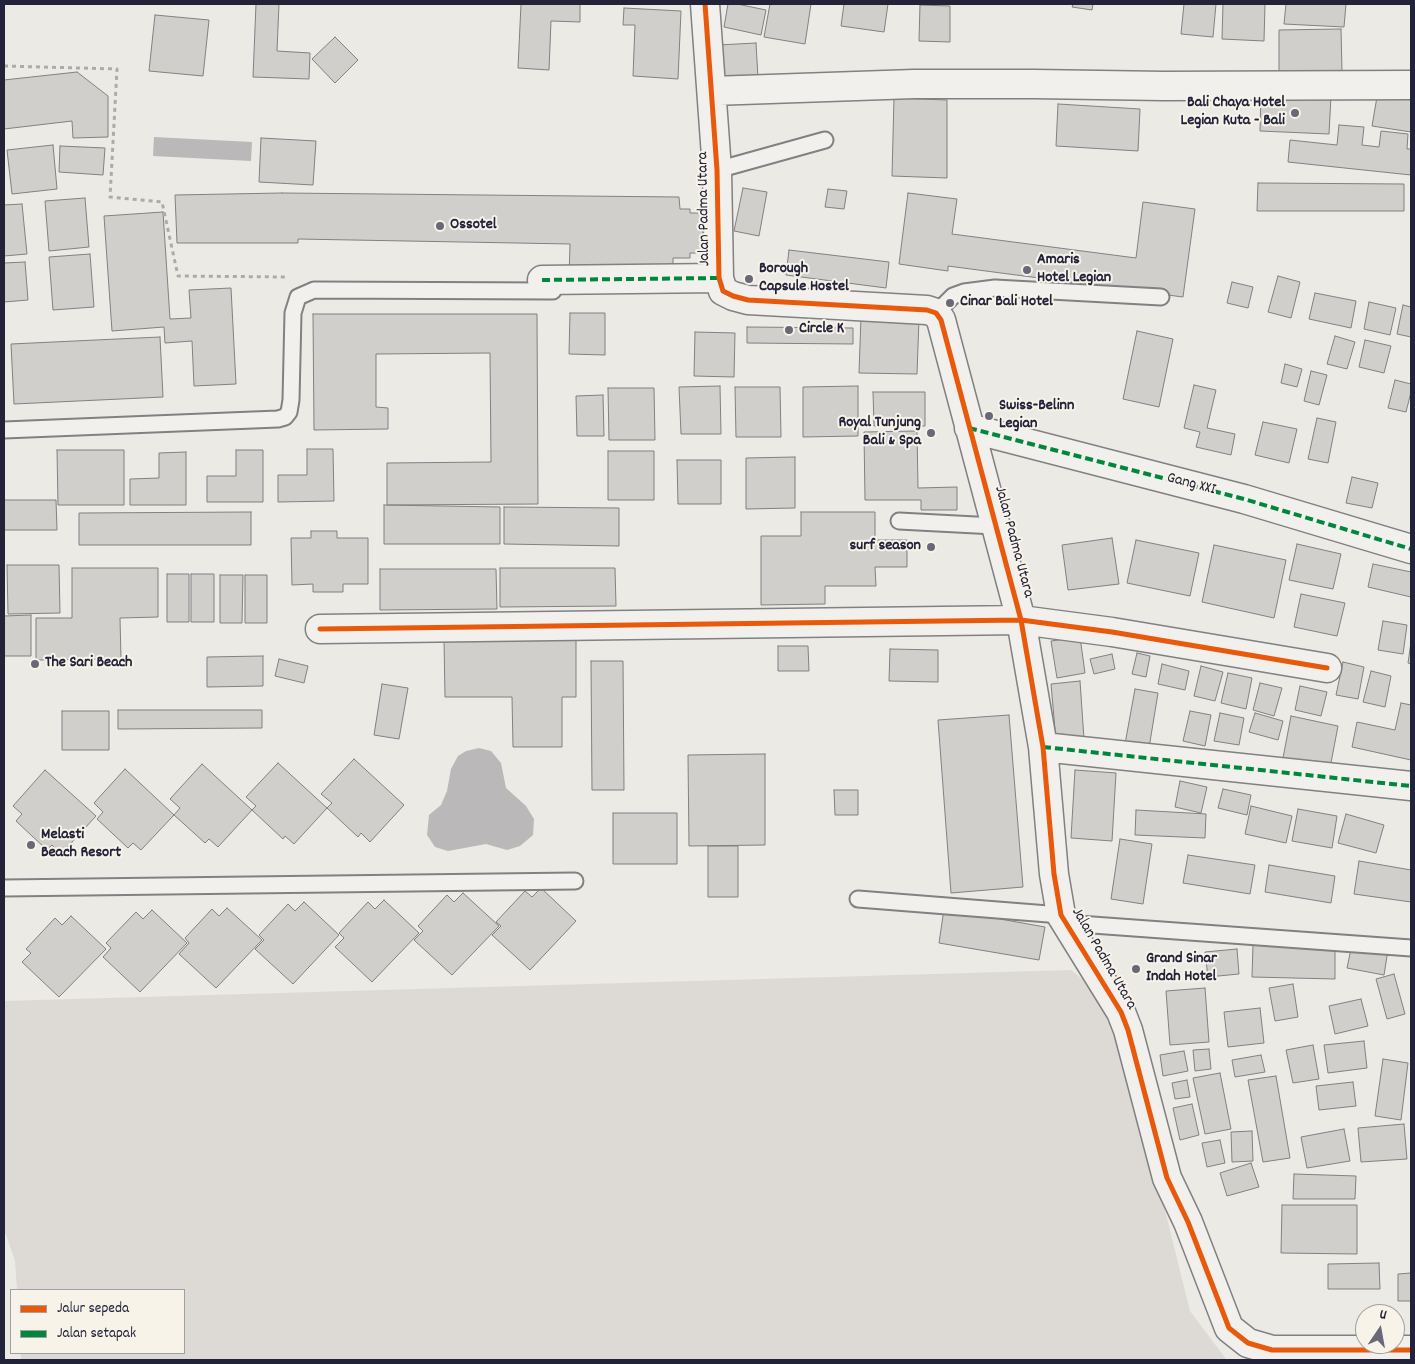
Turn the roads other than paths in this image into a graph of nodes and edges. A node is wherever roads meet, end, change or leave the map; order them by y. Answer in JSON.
{"nodes":[{"id":1,"x":705,"y":4,"type":"edge"},
{"id":2,"x":1411,"y":85,"type":"edge"},
{"id":3,"x":712,"y":91,"type":"junction"},
{"id":4,"x":825,"y":140,"type":"dead end"},
{"id":5,"x":718,"y":170,"type":"junction"},
{"id":6,"x":542,"y":280,"type":"dead end"},
{"id":7,"x":721,"y":285,"type":"junction"},
{"id":8,"x":1161,"y":297,"type":"dead end"},
{"id":9,"x":936,"y":313,"type":"junction"},
{"id":10,"x":969,"y":428,"type":"junction"},
{"id":11,"x":4,"y":430,"type":"edge"},
{"id":12,"x":899,"y":522,"type":"dead end"},
{"id":13,"x":995,"y":526,"type":"junction"},
{"id":14,"x":1411,"y":549,"type":"edge"},
{"id":15,"x":1021,"y":620,"type":"junction"},
{"id":16,"x":320,"y":629,"type":"dead end"},
{"id":17,"x":1327,"y":668,"type":"dead end"},
{"id":18,"x":1043,"y":747,"type":"junction"},
{"id":19,"x":1411,"y":786,"type":"edge"},
{"id":20,"x":575,"y":881,"type":"dead end"},
{"id":21,"x":4,"y":888,"type":"edge"},
{"id":22,"x":858,"y":898,"type":"dead end"},
{"id":23,"x":1063,"y":919,"type":"junction"},
{"id":24,"x":1411,"y":948,"type":"edge"},
{"id":25,"x":1411,"y":1350,"type":"edge"},
{"id":26,"x":1294,"y":1355,"type":"edge"}],
"edges":[{"from":1,"to":3,"type":"street","name":"Jalan Padma Utara"},
{"from":2,"to":3,"type":"street"},
{"from":3,"to":5,"type":"street","name":"Jalan Padma Utara"},
{"from":4,"to":5,"type":"lane"},
{"from":5,"to":7,"type":"street","name":"Jalan Padma Utara"},
{"from":6,"to":7,"type":"street"},
{"from":7,"to":9,"type":"street"},
{"from":7,"to":11,"type":"lane"},
{"from":8,"to":9,"type":"lane"},
{"from":9,"to":10,"type":"street","name":"Jalan Padma Utara"},
{"from":10,"to":13,"type":"street","name":"Jalan Padma Utara"},
{"from":10,"to":14,"type":"street","name":"Gang XXI"},
{"from":12,"to":13,"type":"lane"},
{"from":13,"to":15,"type":"street","name":"Jalan Padma Utara"},
{"from":15,"to":16,"type":"street"},
{"from":15,"to":17,"type":"street"},
{"from":15,"to":18,"type":"street","name":"Jalan Padma Utara"},
{"from":18,"to":19,"type":"street"},
{"from":18,"to":23,"type":"street","name":"Jalan Padma Utara"},
{"from":20,"to":21,"type":"lane"},
{"from":22,"to":23,"type":"lane"},
{"from":23,"to":24,"type":"lane"},
{"from":23,"to":26,"type":"street","name":"Jalan Padma Utara"},
{"from":25,"to":26,"type":"street","name":"Jalan Padma Utara"}]}
